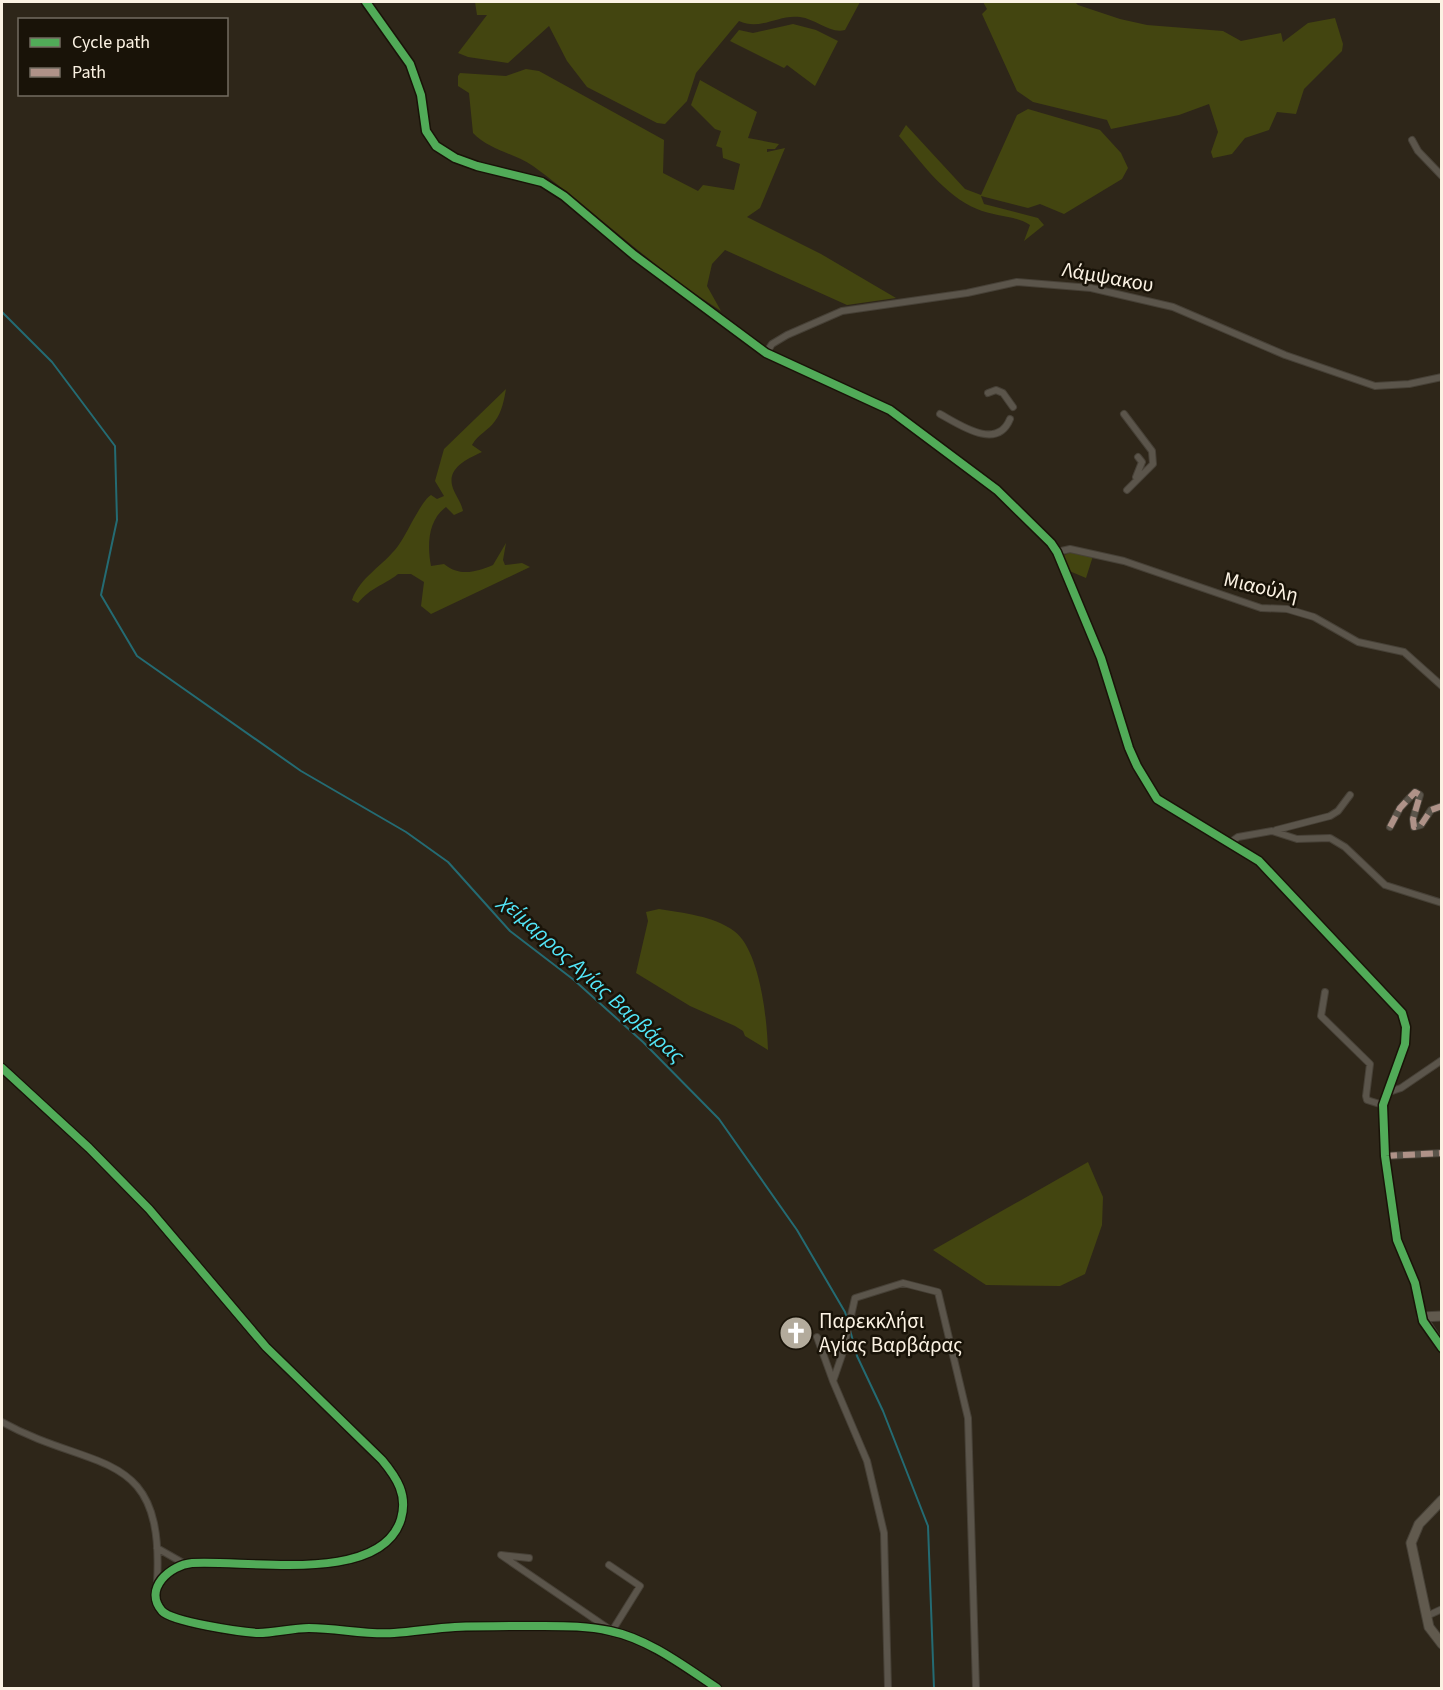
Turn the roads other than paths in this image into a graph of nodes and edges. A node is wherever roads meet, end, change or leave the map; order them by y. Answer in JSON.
{"nodes":[{"id":1,"x":366,"y":2,"type":"edge"},
{"id":2,"x":1412,"y":140,"type":"dead end"},
{"id":3,"x":1442,"y":176,"type":"edge"},
{"id":4,"x":766,"y":353,"type":"junction"},
{"id":5,"x":1442,"y":377,"type":"edge"},
{"id":6,"x":988,"y":393,"type":"dead end"},
{"id":7,"x":1013,"y":406,"type":"dead end"},
{"id":8,"x":940,"y":414,"type":"dead end"},
{"id":9,"x":1124,"y":414,"type":"dead end"},
{"id":10,"x":1010,"y":419,"type":"dead end"},
{"id":11,"x":1138,"y":457,"type":"dead end"},
{"id":12,"x":1057,"y":552,"type":"junction"},
{"id":13,"x":1442,"y":686,"type":"edge"},
{"id":14,"x":1350,"y":795,"type":"dead end"},
{"id":15,"x":1442,"y":806,"type":"edge"},
{"id":16,"x":1390,"y":826,"type":"dead end"},
{"id":17,"x":1272,"y":831,"type":"junction"},
{"id":18,"x":1231,"y":842,"type":"junction"},
{"id":19,"x":1442,"y":903,"type":"edge"},
{"id":20,"x":1324,"y":992,"type":"dead end"},
{"id":21,"x":1442,"y":1060,"type":"edge"},
{"id":22,"x":2,"y":1068,"type":"edge"},
{"id":23,"x":1386,"y":1094,"type":"junction"},
{"id":24,"x":1383,"y":1105,"type":"junction"},
{"id":25,"x":1442,"y":1153,"type":"edge"},
{"id":26,"x":1385,"y":1156,"type":"junction"},
{"id":27,"x":1440,"y":1315,"type":"edge"},
{"id":28,"x":1422,"y":1317,"type":"junction"},
{"id":29,"x":817,"y":1337,"type":"dead end"},
{"id":30,"x":1442,"y":1348,"type":"edge"},
{"id":31,"x":833,"y":1381,"type":"junction"},
{"id":32,"x":2,"y":1422,"type":"edge"},
{"id":33,"x":1442,"y":1500,"type":"edge"},
{"id":34,"x":157,"y":1548,"type":"junction"},
{"id":35,"x":529,"y":1558,"type":"dead end"},
{"id":36,"x":185,"y":1564,"type":"junction"},
{"id":37,"x":609,"y":1565,"type":"dead end"},
{"id":38,"x":157,"y":1586,"type":"junction"},
{"id":39,"x":1442,"y":1609,"type":"edge"},
{"id":40,"x":1426,"y":1616,"type":"junction"},
{"id":41,"x":612,"y":1631,"type":"junction"},
{"id":42,"x":1442,"y":1644,"type":"edge"},
{"id":43,"x":717,"y":1689,"type":"edge"},
{"id":44,"x":888,"y":1689,"type":"edge"},
{"id":45,"x":976,"y":1689,"type":"edge"}],
"edges":[{"from":1,"to":4,"type":"street"},
{"from":2,"to":3,"type":"street"},
{"from":4,"to":5,"type":"street","name":"Λάμψακου"},
{"from":4,"to":12,"type":"street"},
{"from":6,"to":7,"type":"street"},
{"from":8,"to":10,"type":"street"},
{"from":9,"to":11,"type":"street"},
{"from":12,"to":13,"type":"street","name":"Μιαούλη"},
{"from":12,"to":18,"type":"street"},
{"from":14,"to":17,"type":"street"},
{"from":15,"to":16,"type":"street"},
{"from":17,"to":18,"type":"street"},
{"from":17,"to":19,"type":"street"},
{"from":18,"to":23,"type":"street"},
{"from":20,"to":24,"type":"street"},
{"from":21,"to":23,"type":"street"},
{"from":22,"to":36,"type":"street"},
{"from":23,"to":24,"type":"street"},
{"from":24,"to":26,"type":"street"},
{"from":25,"to":26,"type":"street"},
{"from":26,"to":28,"type":"street"},
{"from":27,"to":28,"type":"street"},
{"from":28,"to":30,"type":"street"},
{"from":29,"to":31,"type":"street"},
{"from":31,"to":44,"type":"street"},
{"from":31,"to":45,"type":"street"},
{"from":32,"to":34,"type":"street"},
{"from":33,"to":40,"type":"street"},
{"from":34,"to":36,"type":"street"},
{"from":34,"to":38,"type":"street"},
{"from":35,"to":41,"type":"street"},
{"from":36,"to":38,"type":"street"},
{"from":37,"to":41,"type":"street"},
{"from":38,"to":41,"type":"street"},
{"from":39,"to":40,"type":"street"},
{"from":40,"to":42,"type":"street"},
{"from":41,"to":43,"type":"street"}]}
